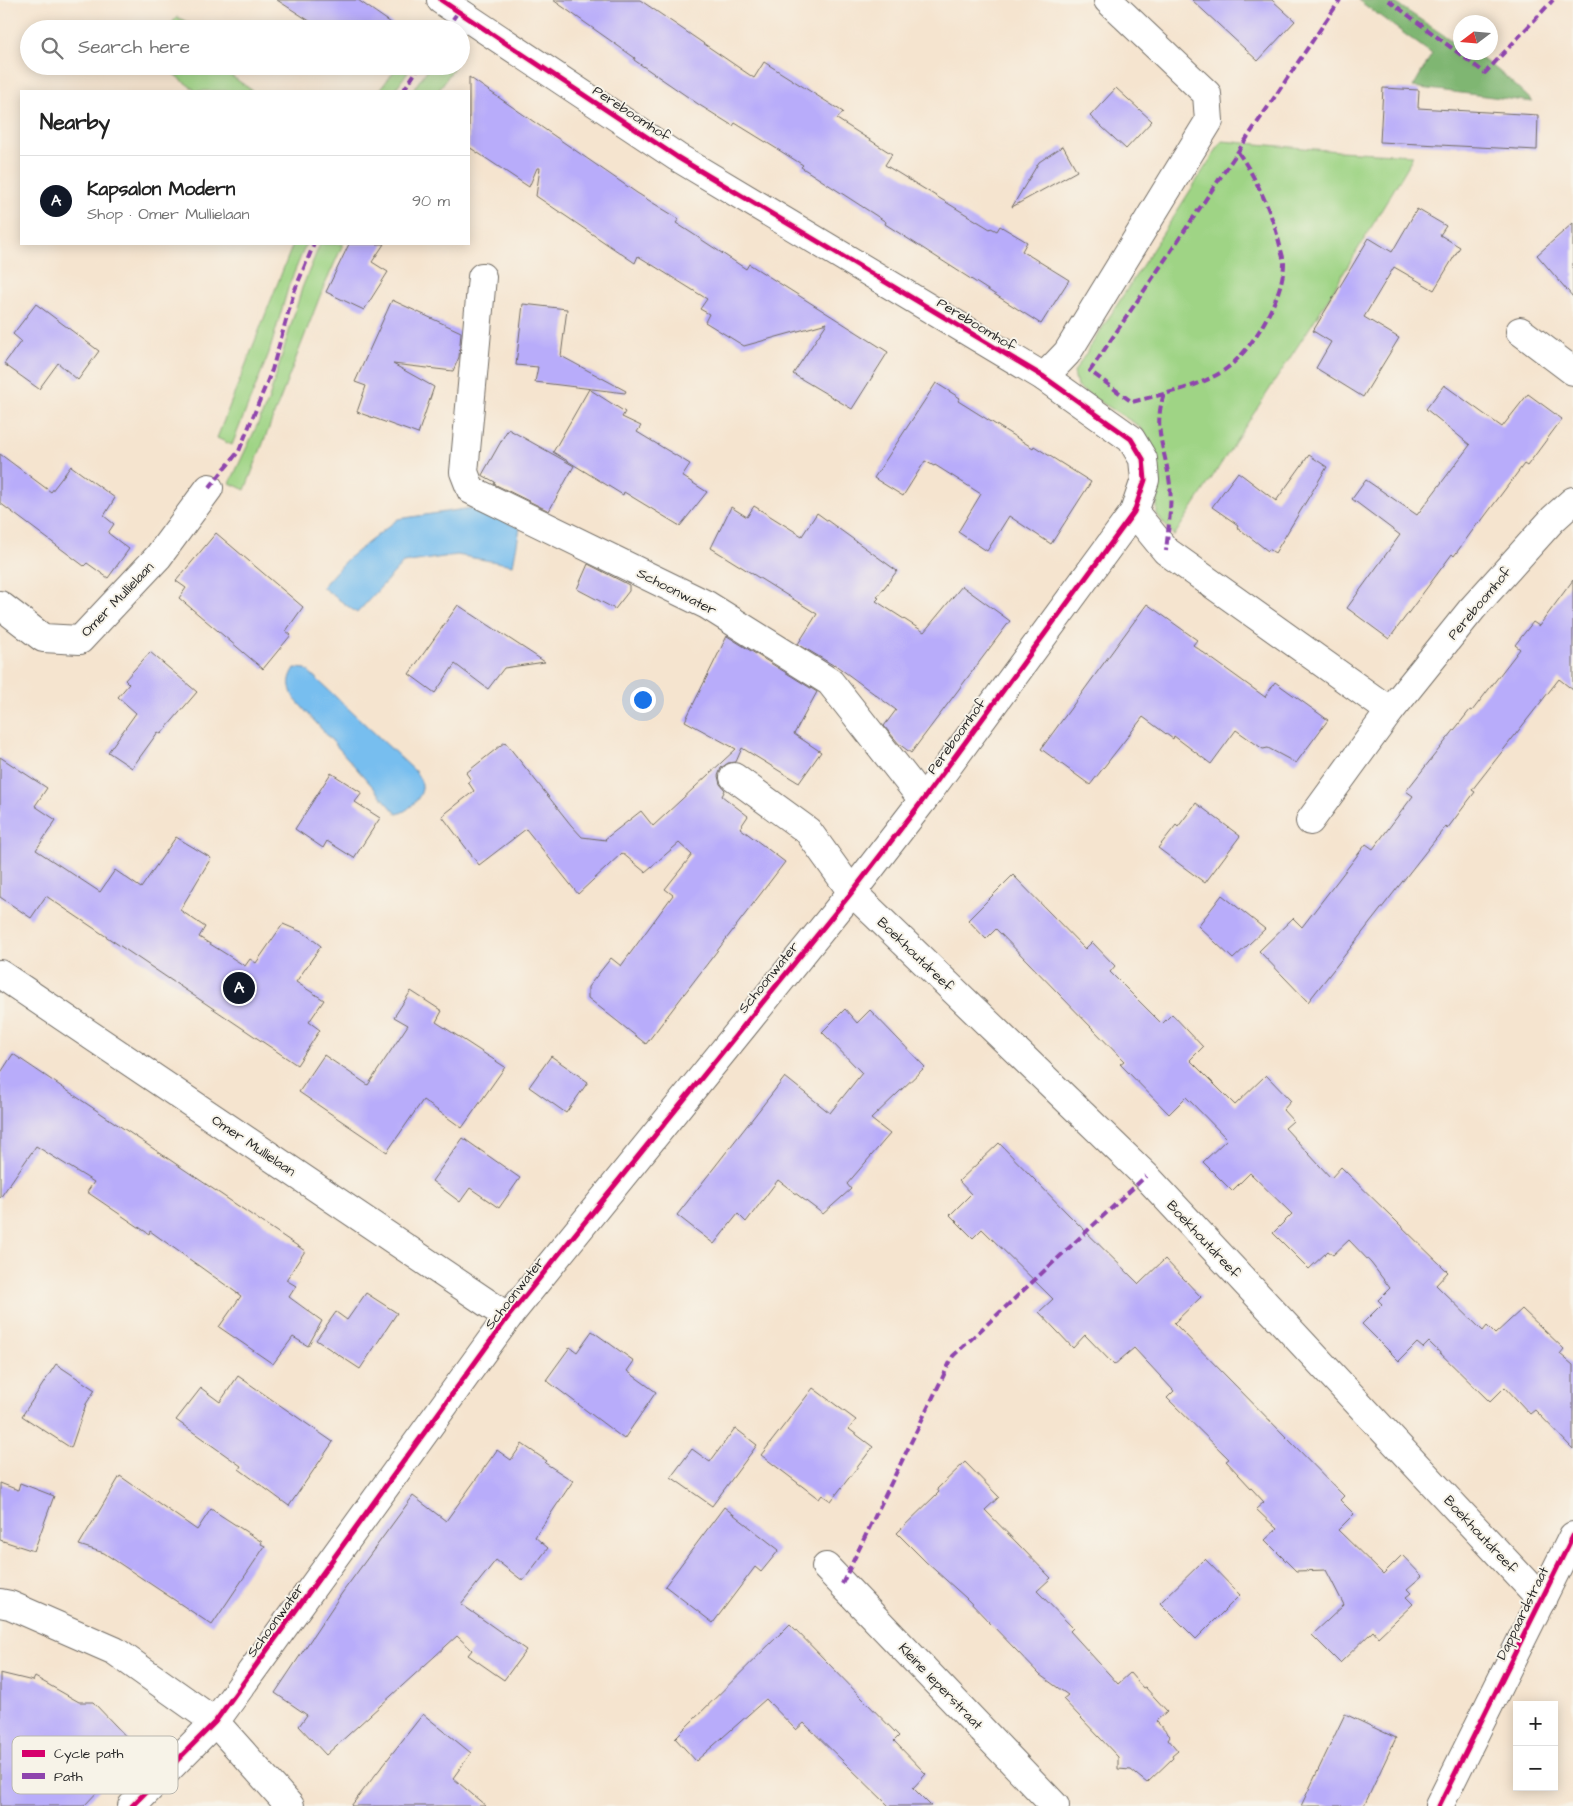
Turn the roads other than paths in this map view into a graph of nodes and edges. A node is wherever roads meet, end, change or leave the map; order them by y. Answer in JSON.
{"nodes":[{"id":1,"x":441,"y":0,"type":"edge"},
{"id":2,"x":1108,"y":0,"type":"edge"},
{"id":3,"x":482,"y":276,"type":"dead end"},
{"id":4,"x":1520,"y":331,"type":"dead end"},
{"id":5,"x":1573,"y":372,"type":"edge"},
{"id":6,"x":1044,"y":376,"type":"junction"},
{"id":7,"x":209,"y":488,"type":"dead end"},
{"id":8,"x":1573,"y":501,"type":"edge"},
{"id":9,"x":1134,"y":512,"type":"junction"},
{"id":10,"x":0,"y":605,"type":"edge"},
{"id":11,"x":1390,"y":711,"type":"junction"},
{"id":12,"x":734,"y":777,"type":"dead end"},
{"id":13,"x":924,"y":800,"type":"junction"},
{"id":14,"x":1310,"y":821,"type":"dead end"},
{"id":15,"x":852,"y":892,"type":"junction"},
{"id":16,"x":0,"y":974,"type":"edge"},
{"id":17,"x":508,"y":1317,"type":"junction"},
{"id":18,"x":1573,"y":1536,"type":"edge"},
{"id":19,"x":826,"y":1567,"type":"dead end"},
{"id":20,"x":1542,"y":1600,"type":"junction"},
{"id":21,"x":0,"y":1603,"type":"edge"},
{"id":22,"x":215,"y":1722,"type":"junction"},
{"id":23,"x":178,"y":1759,"type":"edge"},
{"id":24,"x":144,"y":1794,"type":"edge"},
{"id":25,"x":132,"y":1806,"type":"edge"},
{"id":26,"x":290,"y":1806,"type":"edge"},
{"id":27,"x":1055,"y":1806,"type":"edge"},
{"id":28,"x":1439,"y":1806,"type":"edge"}],
"edges":[{"from":1,"to":6,"type":"street","name":"Pereboomhof"},
{"from":2,"to":6,"type":"street"},
{"from":3,"to":13,"type":"street","name":"Schoonwater"},
{"from":4,"to":5,"type":"street"},
{"from":6,"to":9,"type":"street","name":"Pereboomhof"},
{"from":7,"to":10,"type":"street","name":"Omer Mullielaan"},
{"from":8,"to":11,"type":"street","name":"Pereboomhof"},
{"from":9,"to":11,"type":"street"},
{"from":9,"to":13,"type":"street","name":"Pereboomhof"},
{"from":11,"to":14,"type":"street","name":"Pereboomhof"},
{"from":12,"to":15,"type":"street"},
{"from":13,"to":15,"type":"street","name":"Schoonwater"},
{"from":15,"to":17,"type":"street","name":"Schoonwater"},
{"from":15,"to":20,"type":"street","name":"Boekhoutdreef"},
{"from":16,"to":17,"type":"street","name":"Omer Mullielaan"},
{"from":17,"to":22,"type":"street","name":"Schoonwater"},
{"from":18,"to":20,"type":"street","name":"Dappaardstraat"},
{"from":19,"to":27,"type":"street","name":"Kleine Ieperstraat"},
{"from":20,"to":28,"type":"street","name":"Dappaardstraat"},
{"from":21,"to":22,"type":"street"},
{"from":22,"to":23,"type":"street","name":"Schoonwater"},
{"from":22,"to":26,"type":"street"},
{"from":24,"to":25,"type":"street","name":"Schoonwater"}]}
